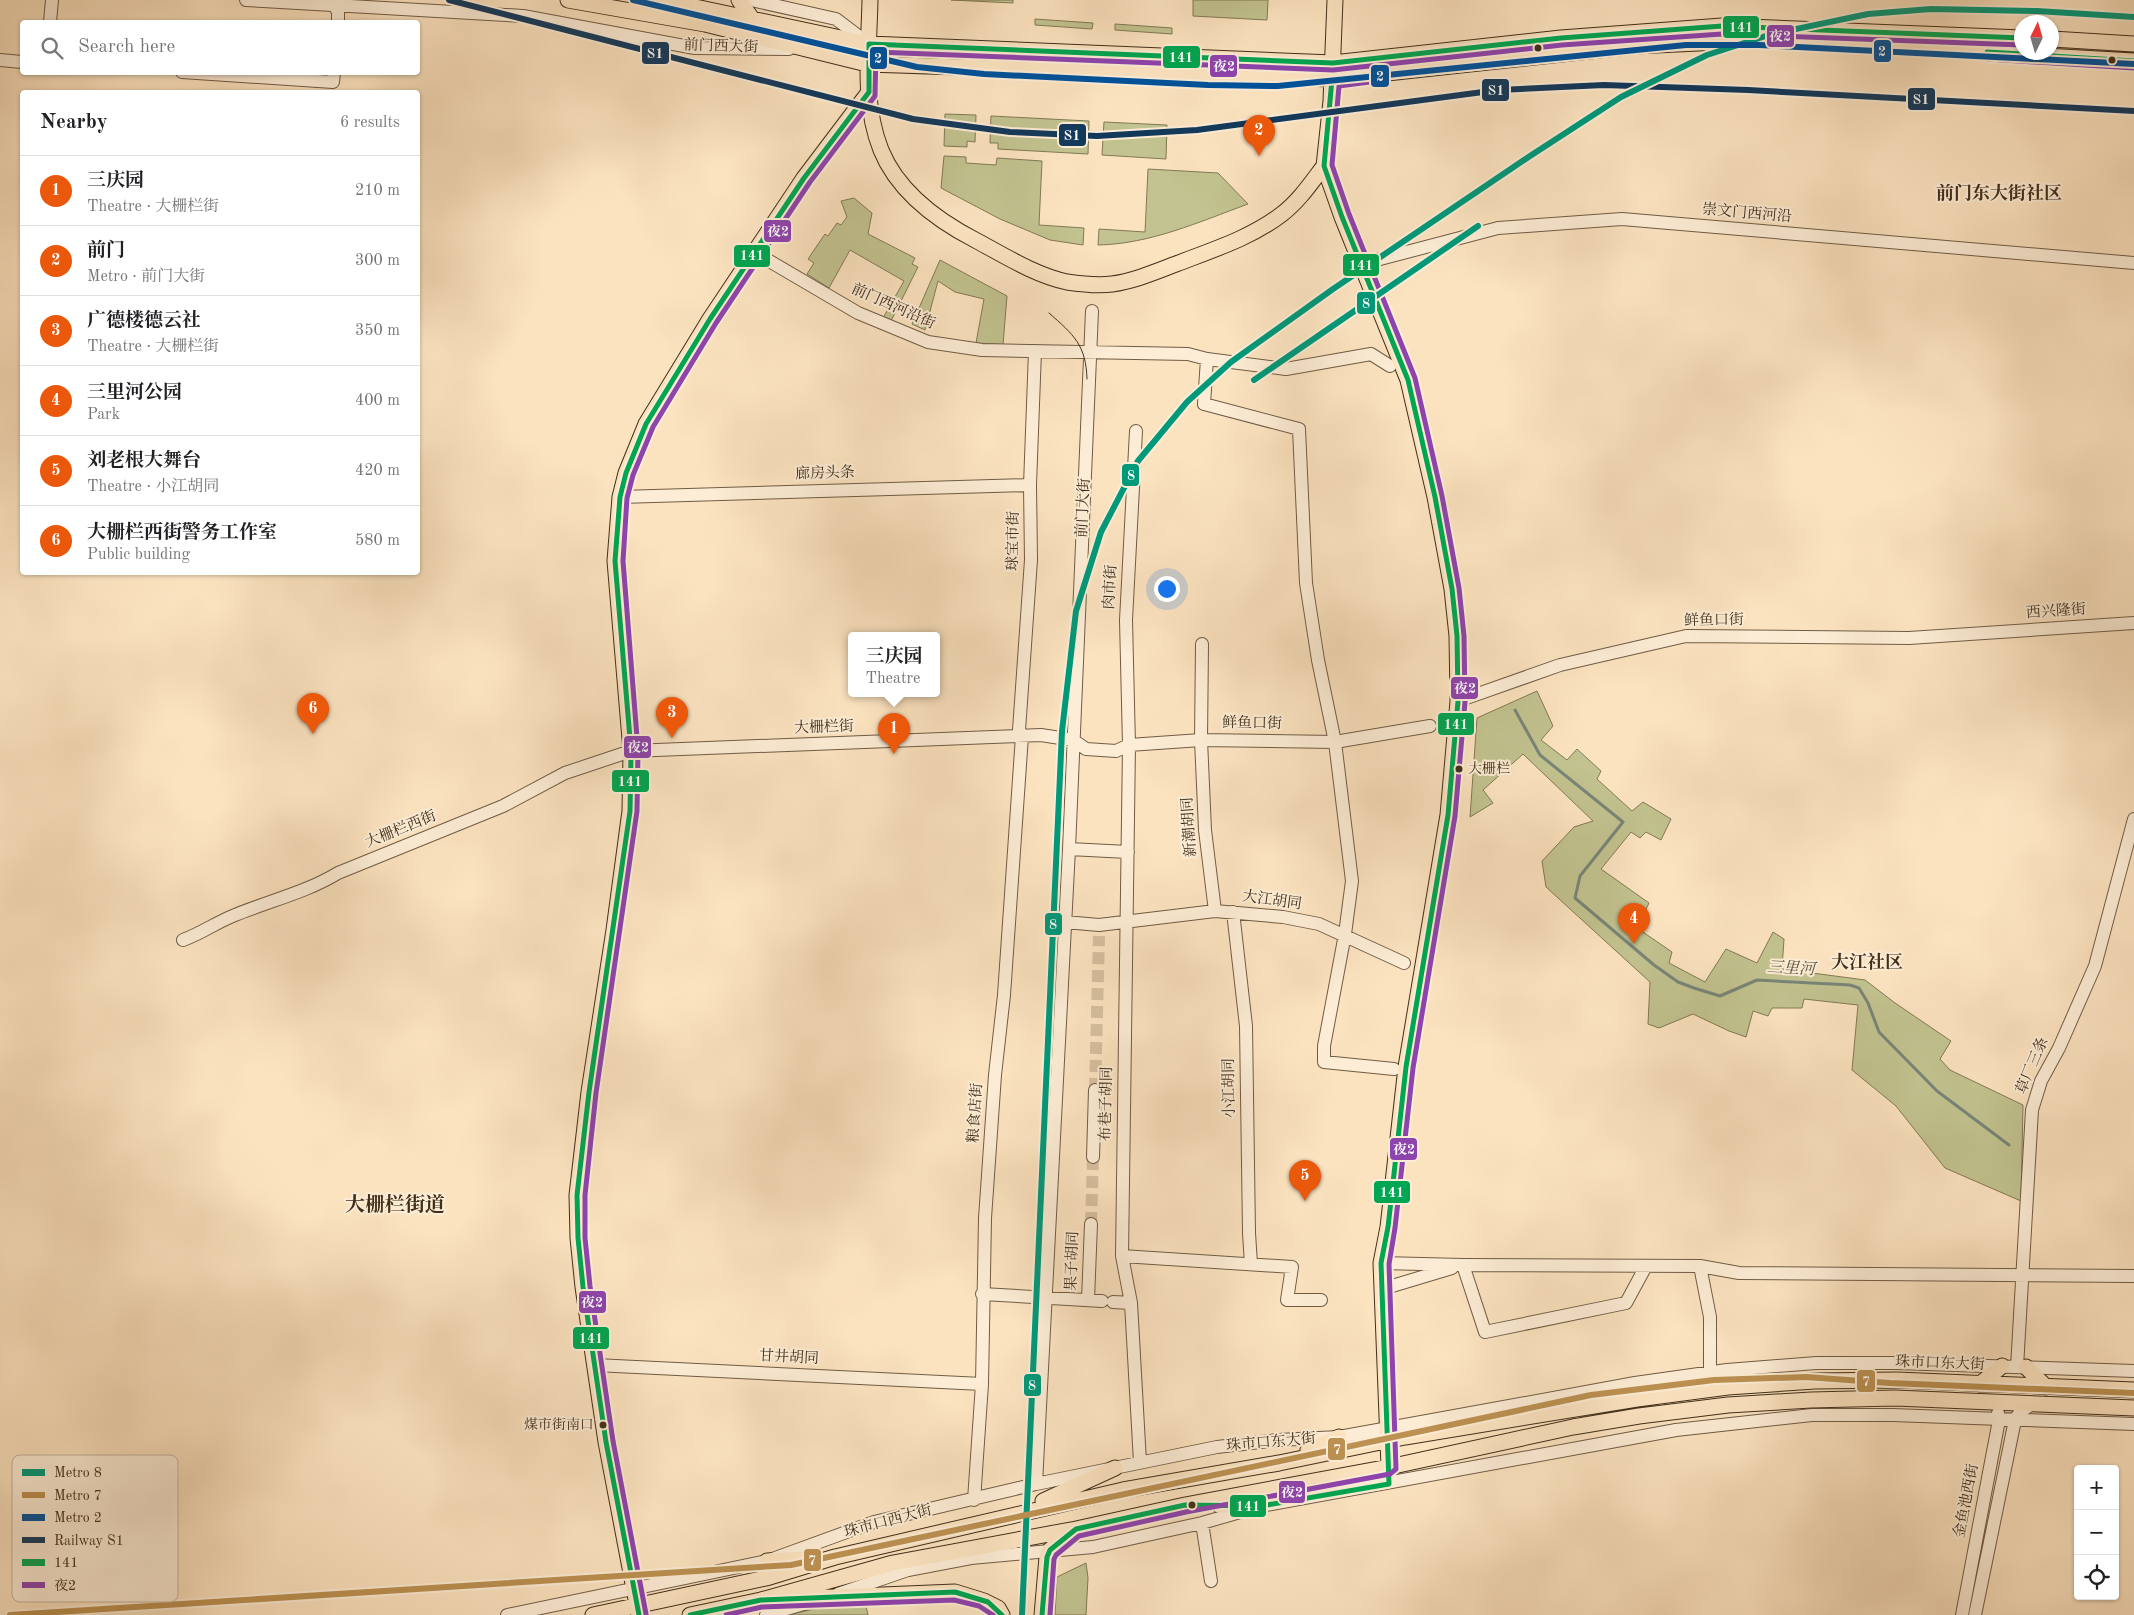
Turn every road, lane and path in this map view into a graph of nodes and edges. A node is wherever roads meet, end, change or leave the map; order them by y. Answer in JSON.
{"nodes":[{"id":1,"x":52,"y":0,"type":"edge"},
{"id":2,"x":246,"y":0,"type":"edge"},
{"id":3,"x":568,"y":0,"type":"edge"},
{"id":4,"x":662,"y":0,"type":"edge"},
{"id":5,"x":739,"y":0,"type":"edge"},
{"id":6,"x":752,"y":0,"type":"edge"},
{"id":7,"x":870,"y":0,"type":"edge"},
{"id":8,"x":1335,"y":0,"type":"edge"},
{"id":9,"x":332,"y":2,"type":"edge"},
{"id":10,"x":50,"y":20,"type":"edge"},
{"id":11,"x":338,"y":20,"type":"edge"},
{"id":12,"x":753,"y":20,"type":"junction"},
{"id":13,"x":2014,"y":38,"type":"edge"},
{"id":14,"x":2059,"y":39,"type":"edge"},
{"id":15,"x":869,"y":44,"type":"junction"},
{"id":16,"x":2134,"y":44,"type":"edge"},
{"id":17,"x":809,"y":49,"type":"junction"},
{"id":18,"x":0,"y":60,"type":"edge"},
{"id":19,"x":20,"y":62,"type":"edge"},
{"id":20,"x":2134,"y":62,"type":"edge"},
{"id":21,"x":1333,"y":63,"type":"junction"},
{"id":22,"x":867,"y":64,"type":"junction"},
{"id":23,"x":227,"y":75,"type":"edge"},
{"id":24,"x":334,"y":75,"type":"edge"},
{"id":25,"x":1332,"y":79,"type":"junction"},
{"id":26,"x":869,"y":92,"type":"junction"},
{"id":27,"x":1324,"y":166,"type":"junction"},
{"id":28,"x":754,"y":252,"type":"junction"},
{"id":29,"x":2134,"y":263,"type":"edge"},
{"id":30,"x":1361,"y":264,"type":"junction"},
{"id":31,"x":1092,"y":311,"type":"dead end"},
{"id":32,"x":1035,"y":351,"type":"junction"},
{"id":33,"x":1092,"y":352,"type":"junction"},
{"id":34,"x":1207,"y":359,"type":"junction"},
{"id":35,"x":1390,"y":366,"type":"dead end"},
{"id":36,"x":1136,"y":431,"type":"dead end"},
{"id":37,"x":1030,"y":485,"type":"junction"},
{"id":38,"x":620,"y":497,"type":"junction"},
{"id":39,"x":2134,"y":623,"type":"edge"},
{"id":40,"x":1981,"y":634,"type":"joint"},
{"id":41,"x":1202,"y":644,"type":"dead end"},
{"id":42,"x":1458,"y":702,"type":"junction"},
{"id":43,"x":1430,"y":726,"type":"dead end"},
{"id":44,"x":1020,"y":733,"type":"junction"},
{"id":45,"x":1201,"y":740,"type":"junction"},
{"id":46,"x":1075,"y":741,"type":"junction"},
{"id":47,"x":1335,"y":742,"type":"junction"},
{"id":48,"x":1129,"y":744,"type":"junction"},
{"id":49,"x":631,"y":751,"type":"junction"},
{"id":50,"x":2134,"y":819,"type":"edge"},
{"id":51,"x":1069,"y":849,"type":"junction"},
{"id":52,"x":1128,"y":852,"type":"junction"},
{"id":53,"x":1214,"y":911,"type":"junction"},
{"id":54,"x":1233,"y":912,"type":"junction"},
{"id":55,"x":1127,"y":920,"type":"junction"},
{"id":56,"x":1065,"y":922,"type":"junction"},
{"id":57,"x":1345,"y":934,"type":"junction"},
{"id":58,"x":183,"y":940,"type":"dead end"},
{"id":59,"x":1404,"y":963,"type":"dead end"},
{"id":60,"x":1394,"y":1069,"type":"dead end"},
{"id":61,"x":1095,"y":1090,"type":"tunnel mouth"},
{"id":62,"x":1093,"y":1156,"type":"tunnel mouth"},
{"id":63,"x":1091,"y":1224,"type":"tunnel mouth"},
{"id":64,"x":1122,"y":1256,"type":"junction"},
{"id":65,"x":1382,"y":1263,"type":"junction"},
{"id":66,"x":1251,"y":1264,"type":"junction"},
{"id":67,"x":1463,"y":1265,"type":"junction"},
{"id":68,"x":1646,"y":1266,"type":"junction"},
{"id":69,"x":1700,"y":1266,"type":"junction"},
{"id":70,"x":2023,"y":1274,"type":"junction"},
{"id":71,"x":2134,"y":1276,"type":"edge"},
{"id":72,"x":1382,"y":1289,"type":"junction"},
{"id":73,"x":982,"y":1294,"type":"junction"},
{"id":74,"x":1046,"y":1297,"type":"junction"},
{"id":75,"x":1088,"y":1300,"type":"junction"},
{"id":76,"x":1321,"y":1300,"type":"dead end"},
{"id":77,"x":1131,"y":1304,"type":"junction"},
{"id":78,"x":594,"y":1365,"type":"junction"},
{"id":79,"x":2015,"y":1366,"type":"junction"},
{"id":80,"x":1710,"y":1371,"type":"junction"},
{"id":81,"x":2134,"y":1371,"type":"edge"},
{"id":82,"x":982,"y":1384,"type":"junction"},
{"id":83,"x":1980,"y":1384,"type":"junction"},
{"id":84,"x":2046,"y":1387,"type":"junction"},
{"id":85,"x":2134,"y":1390,"type":"edge"},
{"id":86,"x":1982,"y":1402,"type":"junction"},
{"id":87,"x":2032,"y":1404,"type":"junction"},
{"id":88,"x":2134,"y":1408,"type":"edge"},
{"id":89,"x":1999,"y":1420,"type":"junction"},
{"id":90,"x":2014,"y":1420,"type":"junction"},
{"id":91,"x":2134,"y":1424,"type":"edge"},
{"id":92,"x":1437,"y":1432,"type":"junction"},
{"id":93,"x":1386,"y":1435,"type":"junction"},
{"id":94,"x":1339,"y":1437,"type":"junction"},
{"id":95,"x":1439,"y":1456,"type":"junction"},
{"id":96,"x":1140,"y":1462,"type":"junction"},
{"id":97,"x":1279,"y":1463,"type":"junction"},
{"id":98,"x":1389,"y":1467,"type":"junction"},
{"id":99,"x":1115,"y":1468,"type":"junction"},
{"id":100,"x":1036,"y":1484,"type":"junction"},
{"id":101,"x":974,"y":1500,"type":"junction"},
{"id":102,"x":1185,"y":1505,"type":"junction"},
{"id":103,"x":1261,"y":1506,"type":"junction"},
{"id":104,"x":1017,"y":1513,"type":"junction"},
{"id":105,"x":1202,"y":1523,"type":"junction"},
{"id":106,"x":1076,"y":1529,"type":"junction"},
{"id":107,"x":1050,"y":1550,"type":"junction"},
{"id":108,"x":835,"y":1557,"type":"junction"},
{"id":109,"x":767,"y":1561,"type":"junction"},
{"id":110,"x":893,"y":1563,"type":"junction"},
{"id":111,"x":1211,"y":1581,"type":"dead end"},
{"id":112,"x":634,"y":1588,"type":"junction"},
{"id":113,"x":829,"y":1597,"type":"junction"},
{"id":114,"x":761,"y":1600,"type":"junction"},
{"id":115,"x":638,"y":1610,"type":"edge"},
{"id":116,"x":507,"y":1615,"type":"edge"},
{"id":117,"x":592,"y":1615,"type":"edge"},
{"id":118,"x":690,"y":1615,"type":"edge"},
{"id":119,"x":766,"y":1615,"type":"edge"},
{"id":120,"x":1002,"y":1615,"type":"edge"},
{"id":121,"x":1042,"y":1615,"type":"edge"},
{"id":122,"x":1962,"y":1615,"type":"edge"},
{"id":123,"x":1975,"y":1615,"type":"edge"}],
"edges":[{"from":1,"to":10,"type":"street"},
{"from":2,"to":9,"type":"street","name":"前门西大街"},
{"from":3,"to":17,"type":"main road","name":"前门西大街"},
{"from":4,"to":12,"type":"main road","name":"前门西大街"},
{"from":5,"to":12,"type":"main road"},
{"from":6,"to":15,"type":"street"},
{"from":7,"to":15,"type":"main road"},
{"from":8,"to":21,"type":"main road"},
{"from":9,"to":11,"type":"street"},
{"from":9,"to":17,"type":"street","name":"前门西大街"},
{"from":12,"to":15,"type":"main road","name":"前门西大街"},
{"from":13,"to":21,"type":"main road","name":"前门西大街"},
{"from":14,"to":16,"type":"main road"},
{"from":15,"to":21,"type":"main road","name":"前门西大街"},
{"from":15,"to":22,"type":"main road"},
{"from":17,"to":22,"type":"main road","name":"前门西大街"},
{"from":18,"to":19,"type":"street"},
{"from":20,"to":25,"type":"main road","name":"前门西大街"},
{"from":21,"to":25,"type":"main road"},
{"from":22,"to":25,"type":"main road","name":"前门西大街"},
{"from":22,"to":26,"type":"main road"},
{"from":23,"to":24,"type":"street"},
{"from":25,"to":27,"type":"main road"},
{"from":26,"to":27,"type":"main road"},
{"from":26,"to":28,"type":"main road"},
{"from":27,"to":30,"type":"main road"},
{"from":28,"to":32,"type":"street","name":"前门西河沿街"},
{"from":28,"to":38,"type":"main road"},
{"from":29,"to":30,"type":"street","name":"崇文门西河沿"},
{"from":30,"to":42,"type":"main road"},
{"from":31,"to":33,"type":"street","name":"前门大街"},
{"from":32,"to":33,"type":"street","name":"前门西河沿街"},
{"from":32,"to":37,"type":"street","name":"球宝市街"},
{"from":33,"to":34,"type":"street","name":"前门西河沿街"},
{"from":33,"to":46,"type":"street","name":"前门大街"},
{"from":34,"to":35,"type":"street","name":"前门西河沿街"},
{"from":34,"to":47,"type":"street"},
{"from":36,"to":48,"type":"street","name":"肉市街"},
{"from":37,"to":38,"type":"street","name":"廊房头条"},
{"from":37,"to":44,"type":"street","name":"球宝市街"},
{"from":38,"to":49,"type":"main road"},
{"from":39,"to":40,"type":"street","name":"西兴隆街"},
{"from":40,"to":42,"type":"street","name":"鲜鱼口街"},
{"from":41,"to":45,"type":"street","name":"新潮胡同"},
{"from":42,"to":65,"type":"main road"},
{"from":43,"to":47,"type":"street","name":"鲜鱼口街"},
{"from":44,"to":46,"type":"street","name":"大栅栏街"},
{"from":44,"to":49,"type":"street","name":"大栅栏街"},
{"from":44,"to":73,"type":"street","name":"粮食店街"},
{"from":45,"to":47,"type":"street","name":"鲜鱼口街"},
{"from":45,"to":48,"type":"street","name":"鲜鱼口街"},
{"from":45,"to":53,"type":"street","name":"新潮胡同"},
{"from":46,"to":48,"type":"street","name":"鲜鱼口街"},
{"from":46,"to":51,"type":"street","name":"前门大街"},
{"from":47,"to":57,"type":"street"},
{"from":48,"to":52,"type":"street","name":"布巷子胡同"},
{"from":49,"to":58,"type":"street","name":"大栅栏西街"},
{"from":49,"to":78,"type":"main road"},
{"from":50,"to":70,"type":"street","name":"草厂三条"},
{"from":51,"to":52,"type":"street"},
{"from":51,"to":56,"type":"street","name":"前门大街"},
{"from":52,"to":55,"type":"street","name":"布巷子胡同"},
{"from":53,"to":54,"type":"street","name":"大江胡同"},
{"from":53,"to":55,"type":"street","name":"大江胡同"},
{"from":54,"to":57,"type":"street","name":"大江胡同"},
{"from":54,"to":66,"type":"street","name":"小江胡同"},
{"from":55,"to":56,"type":"street","name":"大江胡同"},
{"from":55,"to":64,"type":"street","name":"布巷子胡同"},
{"from":56,"to":74,"type":"street","name":"前门大街"},
{"from":57,"to":59,"type":"street","name":"大江胡同"},
{"from":57,"to":60,"type":"street"},
{"from":61,"to":62,"type":"street"},
{"from":63,"to":75,"type":"street","name":"果子胡同"},
{"from":64,"to":66,"type":"street"},
{"from":64,"to":77,"type":"street","name":"布巷子胡同"},
{"from":65,"to":67,"type":"street"},
{"from":65,"to":72,"type":"main road"},
{"from":66,"to":76,"type":"street"},
{"from":67,"to":68,"type":"street"},
{"from":67,"to":68,"type":"street"},
{"from":67,"to":72,"type":"street"},
{"from":68,"to":69,"type":"street"},
{"from":69,"to":70,"type":"street"},
{"from":69,"to":80,"type":"street"},
{"from":70,"to":71,"type":"street"},
{"from":70,"to":79,"type":"street","name":"草厂三条"},
{"from":72,"to":93,"type":"main road"},
{"from":73,"to":74,"type":"street"},
{"from":73,"to":82,"type":"street","name":"粮食店街"},
{"from":74,"to":75,"type":"street"},
{"from":74,"to":100,"type":"street","name":"前门大街"},
{"from":75,"to":77,"type":"street"},
{"from":77,"to":96,"type":"street","name":"布巷子胡同"},
{"from":78,"to":82,"type":"street","name":"甘井胡同"},
{"from":78,"to":112,"type":"main road"},
{"from":79,"to":80,"type":"street","name":"珠市口东大街"},
{"from":79,"to":81,"type":"street","name":"珠市口东大街"},
{"from":79,"to":83,"type":"main road"},
{"from":79,"to":84,"type":"main road"},
{"from":80,"to":93,"type":"street","name":"珠市口东大街"},
{"from":82,"to":101,"type":"street","name":"粮食店街"},
{"from":83,"to":84,"type":"main road","name":"珠市口东大街"},
{"from":83,"to":92,"type":"main road","name":"珠市口东大街"},
{"from":84,"to":85,"type":"main road","name":"珠市口东大街"},
{"from":86,"to":87,"type":"main road"},
{"from":86,"to":89,"type":"street"},
{"from":86,"to":95,"type":"main road"},
{"from":87,"to":88,"type":"main road"},
{"from":87,"to":90,"type":"street"},
{"from":89,"to":90,"type":"street"},
{"from":89,"to":103,"type":"street"},
{"from":89,"to":122,"type":"street","name":"金鱼池西街"},
{"from":90,"to":91,"type":"street"},
{"from":90,"to":123,"type":"street","name":"金鱼池西街"},
{"from":92,"to":93,"type":"main road","name":"珠市口东大街"},
{"from":92,"to":95,"type":"main road"},
{"from":93,"to":94,"type":"street","name":"珠市口东大街"},
{"from":93,"to":97,"type":"main road","name":"珠市口东大街"},
{"from":93,"to":98,"type":"main road"},
{"from":94,"to":96,"type":"street","name":"珠市口东大街"},
{"from":94,"to":97,"type":"main road"},
{"from":95,"to":98,"type":"main road"},
{"from":96,"to":99,"type":"street","name":"珠市口东大街"},
{"from":97,"to":104,"type":"main road","name":"珠市口东大街"},
{"from":98,"to":102,"type":"main road"},
{"from":99,"to":100,"type":"street","name":"珠市口东大街"},
{"from":99,"to":104,"type":"main road"},
{"from":100,"to":101,"type":"street","name":"珠市口西大街"},
{"from":101,"to":109,"type":"street","name":"珠市口西大街"},
{"from":102,"to":103,"type":"main road"},
{"from":102,"to":106,"type":"main road"},
{"from":103,"to":105,"type":"street"},
{"from":104,"to":108,"type":"main road","name":"珠市口西大街"},
{"from":105,"to":107,"type":"street"},
{"from":105,"to":111,"type":"street"},
{"from":106,"to":107,"type":"main road"},
{"from":106,"to":110,"type":"main road"},
{"from":107,"to":113,"type":"street"},
{"from":107,"to":121,"type":"main road"},
{"from":108,"to":109,"type":"main road"},
{"from":108,"to":115,"type":"main road","name":"珠市口西大街"},
{"from":109,"to":112,"type":"street","name":"珠市口西大街"},
{"from":110,"to":113,"type":"main road"},
{"from":110,"to":114,"type":"main road"},
{"from":112,"to":115,"type":"main road"},
{"from":112,"to":116,"type":"street","name":"珠市口西大街"},
{"from":113,"to":114,"type":"main road"},
{"from":113,"to":119,"type":"street"},
{"from":113,"to":120,"type":"main road"},
{"from":114,"to":118,"type":"main road"},
{"from":115,"to":117,"type":"main road","name":"珠市口西大街"}]}
